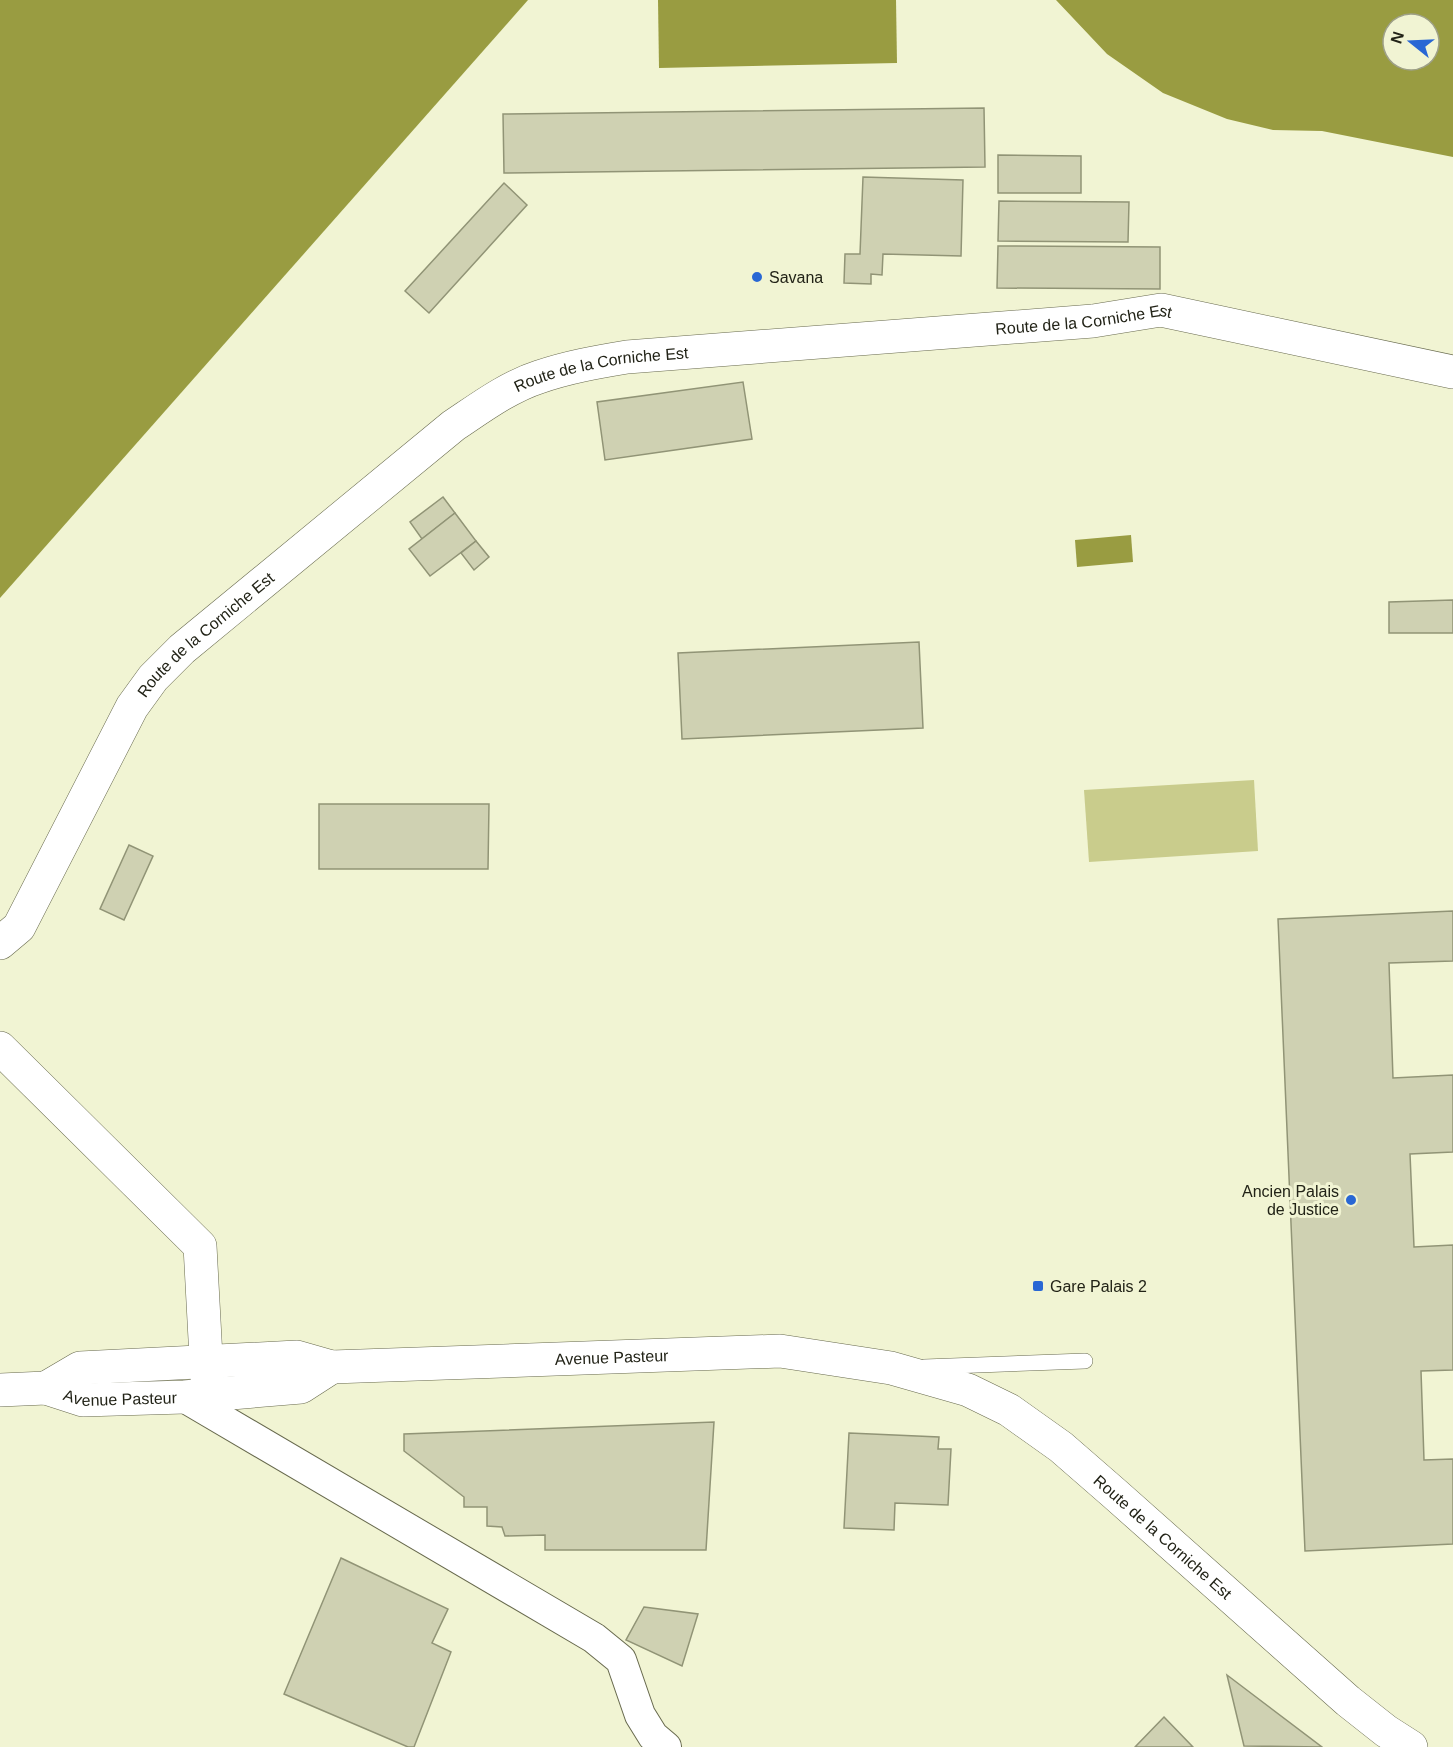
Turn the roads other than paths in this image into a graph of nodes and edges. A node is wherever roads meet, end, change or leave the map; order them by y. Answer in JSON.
{"nodes":[{"id":1,"x":1453,"y":372,"type":"edge"},
{"id":2,"x":0,"y":943,"type":"edge"},
{"id":3,"x":0,"y":1048,"type":"edge"},
{"id":4,"x":1085,"y":1361,"type":"dead end"},
{"id":5,"x":205,"y":1362,"type":"junction"},
{"id":6,"x":332,"y":1367,"type":"junction"},
{"id":7,"x":891,"y":1368,"type":"junction"},
{"id":8,"x":46,"y":1388,"type":"junction"},
{"id":9,"x":0,"y":1390,"type":"edge"},
{"id":10,"x":196,"y":1396,"type":"junction"},
{"id":11,"x":656,"y":1743,"type":"edge"},
{"id":12,"x":1411,"y":1747,"type":"edge"}],
"edges":[{"from":1,"to":2,"type":"street","name":"Route de la Corniche Est"},
{"from":3,"to":5,"type":"street"},
{"from":4,"to":7,"type":"lane"},
{"from":5,"to":6,"type":"street","name":"Avenue Pasteur"},
{"from":5,"to":8,"type":"street","name":"Avenue Pasteur"},
{"from":5,"to":10,"type":"street"},
{"from":6,"to":7,"type":"street","name":"Avenue Pasteur"},
{"from":6,"to":10,"type":"street","name":"Avenue Pasteur"},
{"from":7,"to":12,"type":"street","name":"Route de la Corniche Est"},
{"from":8,"to":9,"type":"street","name":"Avenue Pasteur"},
{"from":8,"to":10,"type":"street","name":"Avenue Pasteur"},
{"from":10,"to":11,"type":"street"}]}
